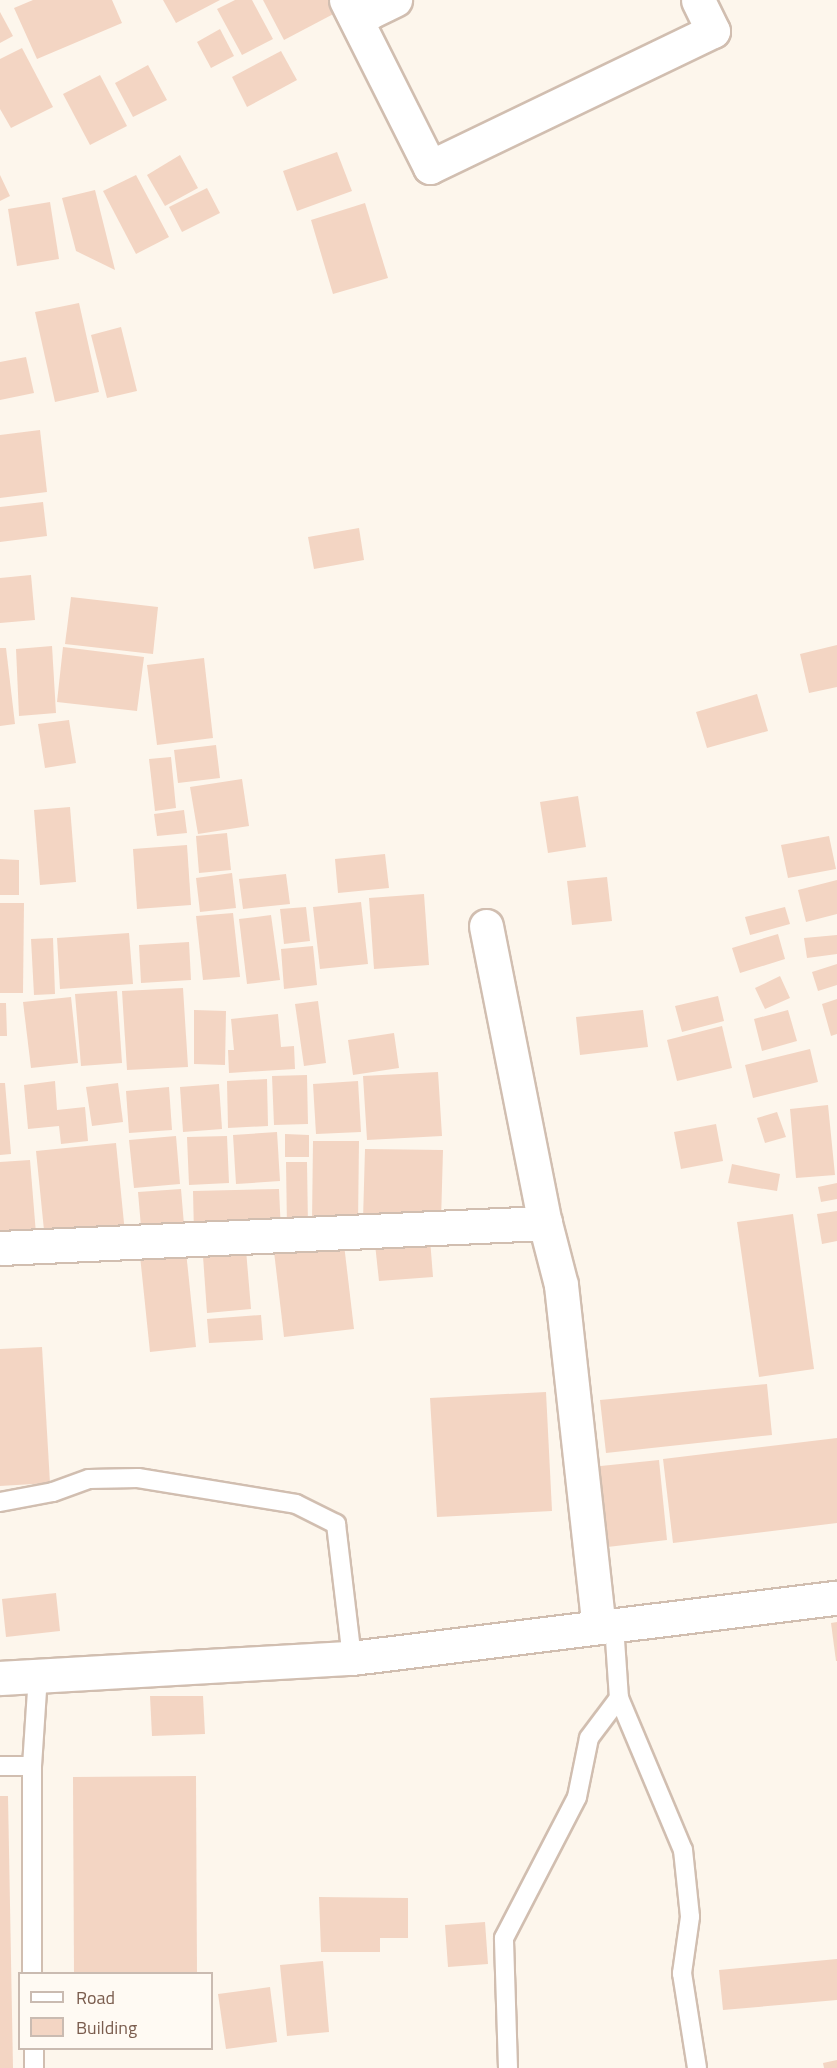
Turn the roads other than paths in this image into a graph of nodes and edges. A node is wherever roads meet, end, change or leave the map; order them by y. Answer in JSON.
{"nodes":[{"id":1,"x":395,"y":0,"type":"edge"},
{"id":2,"x":698,"y":0,"type":"edge"},
{"id":3,"x":349,"y":5,"type":"edge"},
{"id":4,"x":486,"y":926,"type":"dead end"},
{"id":5,"x":545,"y":1223,"type":"junction"},
{"id":6,"x":0,"y":1248,"type":"edge"},
{"id":7,"x":0,"y":1502,"type":"edge"},
{"id":8,"x":837,"y":1598,"type":"edge"},
{"id":9,"x":607,"y":1626,"type":"junction"},
{"id":10,"x":352,"y":1658,"type":"junction"},
{"id":11,"x":38,"y":1676,"type":"junction"},
{"id":12,"x":0,"y":1678,"type":"edge"},
{"id":13,"x":619,"y":1698,"type":"junction"},
{"id":14,"x":0,"y":1766,"type":"edge"},
{"id":15,"x":33,"y":1766,"type":"junction"},
{"id":16,"x":32,"y":1972,"type":"edge"},
{"id":17,"x":33,"y":2050,"type":"edge"},
{"id":18,"x":34,"y":2068,"type":"edge"},
{"id":19,"x":508,"y":2068,"type":"edge"},
{"id":20,"x":697,"y":2068,"type":"edge"}],
"edges":[{"from":1,"to":3,"type":"street"},
{"from":2,"to":3,"type":"street"},
{"from":4,"to":5,"type":"street"},
{"from":5,"to":6,"type":"street"},
{"from":5,"to":9,"type":"street"},
{"from":7,"to":10,"type":"lane"},
{"from":8,"to":9,"type":"street"},
{"from":9,"to":10,"type":"street"},
{"from":9,"to":13,"type":"lane"},
{"from":10,"to":11,"type":"street"},
{"from":11,"to":12,"type":"street"},
{"from":11,"to":15,"type":"lane"},
{"from":13,"to":19,"type":"lane"},
{"from":13,"to":20,"type":"lane"},
{"from":14,"to":15,"type":"lane"},
{"from":15,"to":16,"type":"lane"},
{"from":17,"to":18,"type":"lane"}]}
